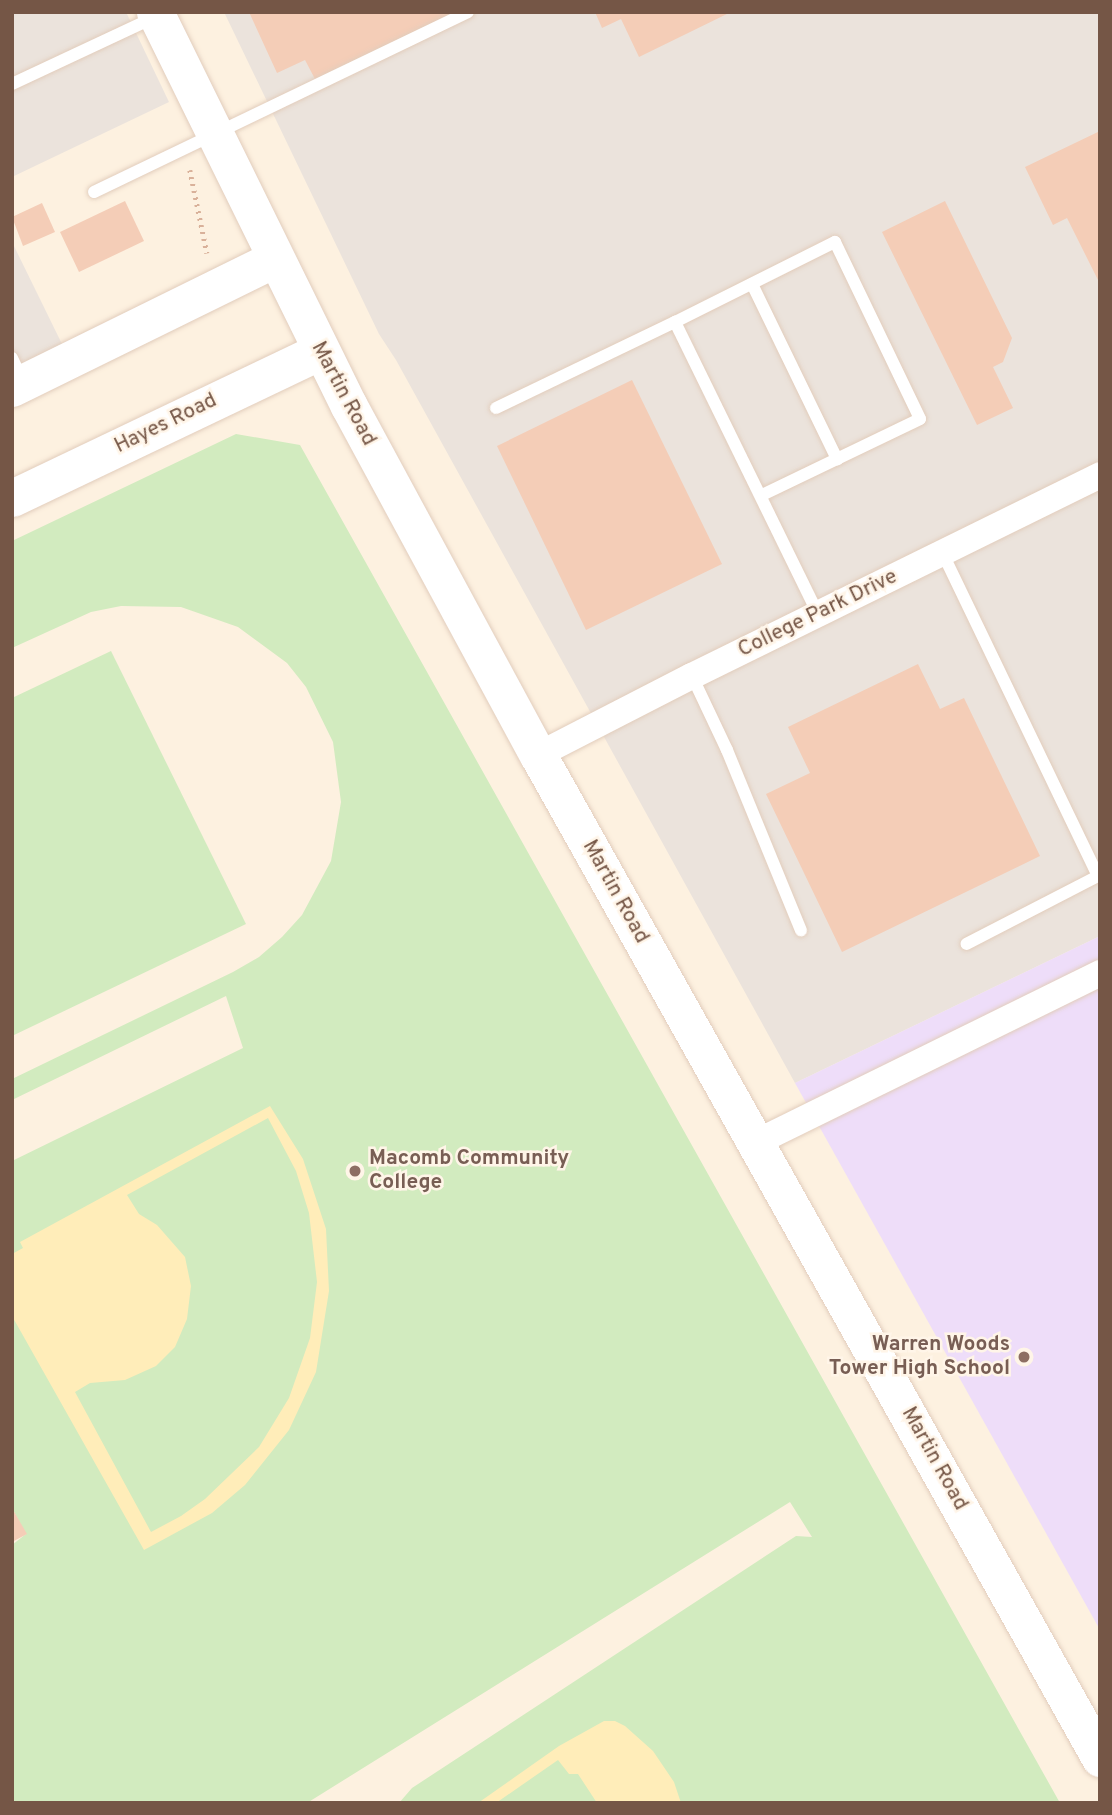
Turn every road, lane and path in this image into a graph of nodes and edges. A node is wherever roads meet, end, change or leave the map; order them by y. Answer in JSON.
{"nodes":[{"id":1,"x":468,"y":12,"type":"edge"},
{"id":2,"x":156,"y":14,"type":"edge"},
{"id":3,"x":12,"y":84,"type":"edge"},
{"id":4,"x":213,"y":135,"type":"junction"},
{"id":5,"x":94,"y":192,"type":"dead end"},
{"id":6,"x":274,"y":259,"type":"junction"},
{"id":7,"x":752,"y":284,"type":"junction"},
{"id":8,"x":675,"y":322,"type":"junction"},
{"id":9,"x":320,"y":351,"type":"junction"},
{"id":10,"x":16,"y":377,"type":"edge"},
{"id":11,"x":496,"y":408,"type":"dead end"},
{"id":12,"x":837,"y":459,"type":"junction"},
{"id":13,"x":1100,"y":475,"type":"edge"},
{"id":14,"x":762,"y":495,"type":"junction"},
{"id":15,"x":12,"y":498,"type":"edge"},
{"id":16,"x":943,"y":554,"type":"junction"},
{"id":17,"x":818,"y":614,"type":"junction"},
{"id":18,"x":692,"y":676,"type":"junction"},
{"id":19,"x":538,"y":755,"type":"junction"},
{"id":20,"x":802,"y":930,"type":"dead end"},
{"id":21,"x":966,"y":944,"type":"dead end"},
{"id":22,"x":1100,"y":973,"type":"edge"},
{"id":23,"x":755,"y":1143,"type":"junction"},
{"id":24,"x":1100,"y":1758,"type":"edge"}],
"edges":[{"from":1,"to":4,"type":"lane"},
{"from":2,"to":3,"type":"lane"},
{"from":2,"to":4,"type":"street","name":"Martin Road"},
{"from":4,"to":5,"type":"lane"},
{"from":4,"to":6,"type":"street","name":"Martin Road"},
{"from":6,"to":9,"type":"street","name":"Martin Road"},
{"from":6,"to":10,"type":"street"},
{"from":7,"to":8,"type":"lane"},
{"from":7,"to":12,"type":"lane"},
{"from":7,"to":12,"type":"lane"},
{"from":8,"to":11,"type":"lane"},
{"from":8,"to":14,"type":"lane"},
{"from":9,"to":15,"type":"street","name":"Hayes Road"},
{"from":9,"to":19,"type":"street","name":"Martin Road"},
{"from":12,"to":14,"type":"lane"},
{"from":13,"to":16,"type":"street","name":"College Park Drive"},
{"from":14,"to":17,"type":"lane"},
{"from":16,"to":17,"type":"street","name":"College Park Drive"},
{"from":16,"to":21,"type":"lane"},
{"from":17,"to":18,"type":"street","name":"College Park Drive"},
{"from":18,"to":19,"type":"street","name":"College Park Drive"},
{"from":18,"to":20,"type":"lane"},
{"from":19,"to":23,"type":"street","name":"Martin Road"},
{"from":22,"to":23,"type":"street"},
{"from":23,"to":24,"type":"street","name":"Martin Road"}]}
